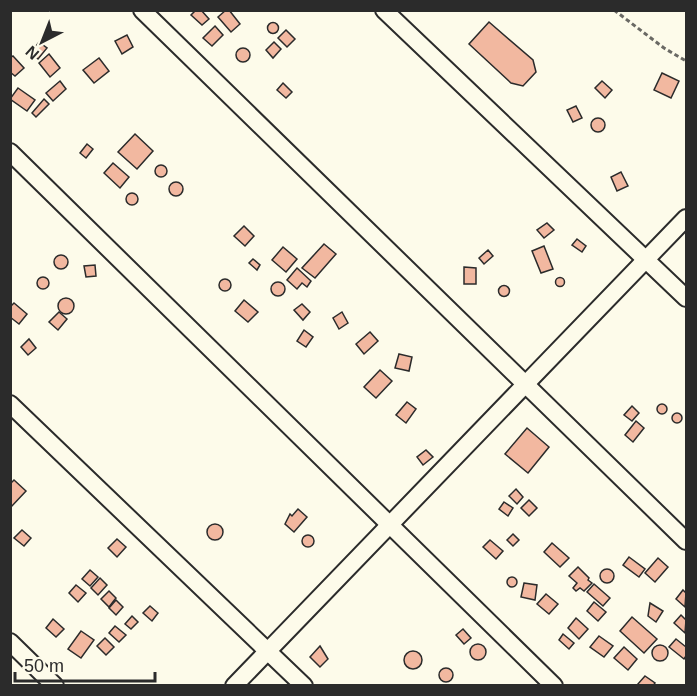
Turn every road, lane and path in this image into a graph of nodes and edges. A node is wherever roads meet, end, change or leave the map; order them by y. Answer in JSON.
{"nodes":[{"id":1,"x":142,"y":10,"type":"edge"},
{"id":2,"x":384,"y":10,"type":"edge"},
{"id":3,"x":614,"y":10,"type":"edge"},
{"id":4,"x":687,"y":61,"type":"edge"},
{"id":5,"x":10,"y":152,"type":"edge"},
{"id":6,"x":687,"y":218,"type":"edge"},
{"id":7,"x":645,"y":260,"type":"junction"},
{"id":8,"x":687,"y":298,"type":"edge"},
{"id":9,"x":525,"y":385,"type":"junction"},
{"id":10,"x":10,"y":404,"type":"edge"},
{"id":11,"x":390,"y":525,"type":"junction"},
{"id":12,"x":687,"y":541,"type":"edge"},
{"id":13,"x":10,"y":642,"type":"edge"},
{"id":14,"x":268,"y":650,"type":"junction"},
{"id":15,"x":55,"y":686,"type":"edge"},
{"id":16,"x":234,"y":686,"type":"edge"},
{"id":17,"x":304,"y":686,"type":"edge"},
{"id":18,"x":554,"y":686,"type":"edge"}],
"edges":[{"from":1,"to":9,"type":"street"},
{"from":2,"to":7,"type":"street"},
{"from":3,"to":4,"type":"path"},
{"from":5,"to":11,"type":"street"},
{"from":6,"to":7,"type":"street"},
{"from":7,"to":8,"type":"street"},
{"from":7,"to":9,"type":"street"},
{"from":9,"to":11,"type":"street"},
{"from":9,"to":12,"type":"street"},
{"from":10,"to":14,"type":"street"},
{"from":11,"to":14,"type":"street"},
{"from":11,"to":18,"type":"street"},
{"from":13,"to":15,"type":"street"},
{"from":14,"to":16,"type":"street"},
{"from":14,"to":17,"type":"street"}]}
